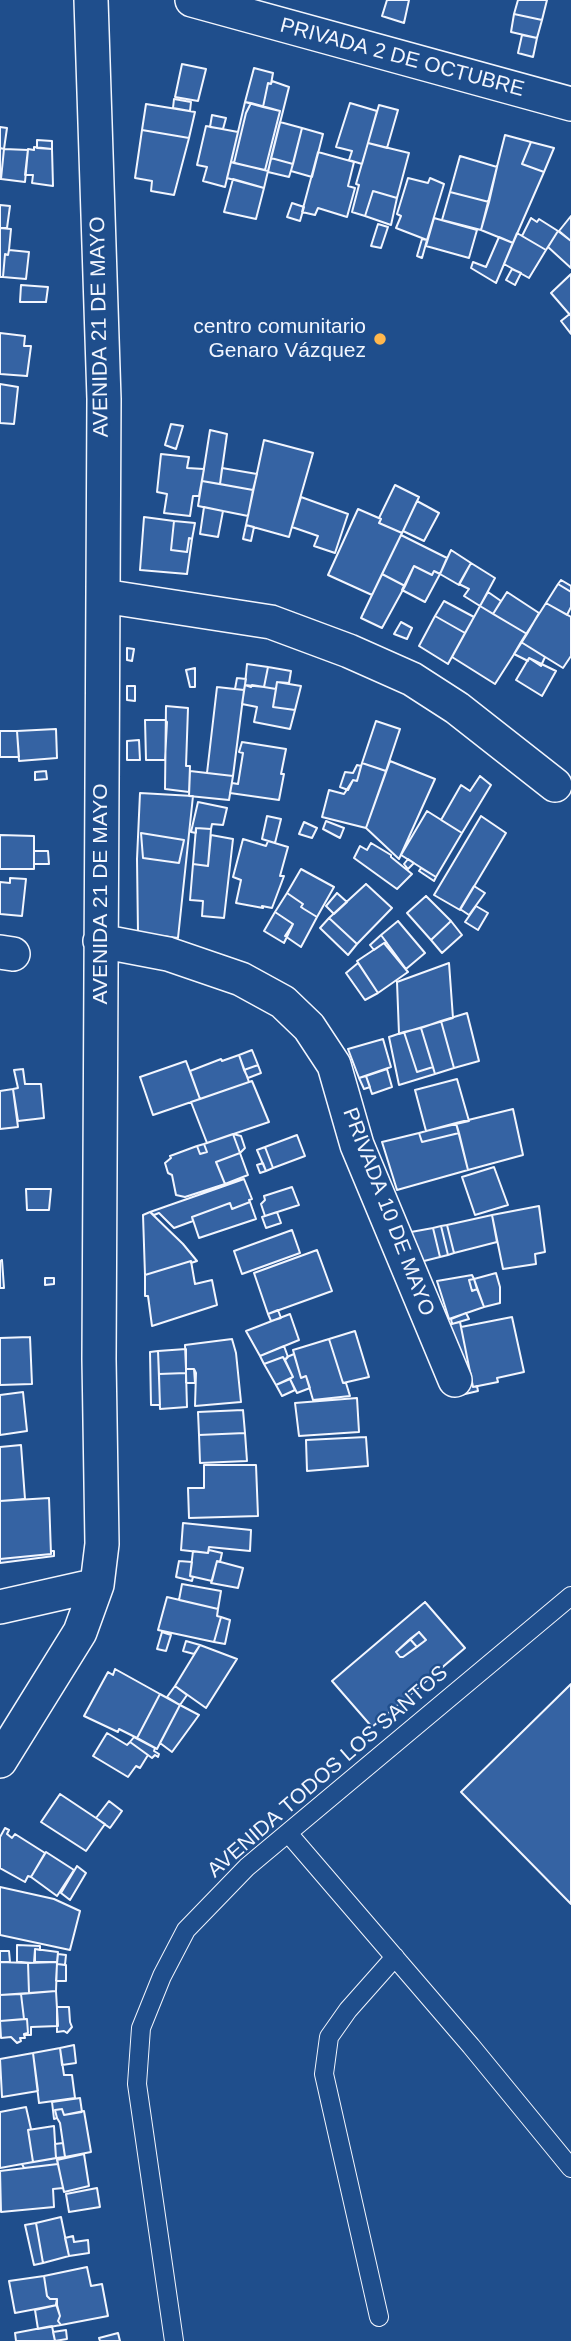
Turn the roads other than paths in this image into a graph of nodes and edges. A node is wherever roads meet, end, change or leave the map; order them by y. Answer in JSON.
{"nodes":[{"id":1,"x":91,"y":0,"type":"edge"},
{"id":2,"x":192,"y":0,"type":"edge"},
{"id":3,"x":571,"y":104,"type":"edge"},
{"id":4,"x":103,"y":596,"type":"junction"},
{"id":5,"x":555,"y":785,"type":"dead end"},
{"id":6,"x":100,"y":941,"type":"junction"},
{"id":7,"x":455,"y":1380,"type":"dead end"},
{"id":8,"x":97,"y":1585,"type":"junction"},
{"id":9,"x":571,"y":1596,"type":"edge"},
{"id":10,"x":0,"y":1607,"type":"edge"},
{"id":11,"x":0,"y":1761,"type":"edge"},
{"id":12,"x":288,"y":1833,"type":"junction"},
{"id":13,"x":395,"y":1957,"type":"junction"},
{"id":14,"x":571,"y":2168,"type":"edge"},
{"id":15,"x":379,"y":2317,"type":"dead end"},
{"id":16,"x":174,"y":2341,"type":"edge"}],
"edges":[{"from":1,"to":4,"type":"street","name":"AVENIDA 21 DE MAYO"},
{"from":2,"to":3,"type":"street","name":"PRIVADA 2 DE OCTUBRE"},
{"from":4,"to":5,"type":"street"},
{"from":4,"to":6,"type":"street","name":"AVENIDA 21 DE MAYO"},
{"from":6,"to":7,"type":"street","name":"PRIVADA 10 DE MAYO"},
{"from":6,"to":8,"type":"street","name":"AVENIDA 21 DE MAYO"},
{"from":8,"to":10,"type":"street"},
{"from":8,"to":11,"type":"street","name":"AVENIDA 21 DE MAYO"},
{"from":9,"to":12,"type":"lane","name":"AVENIDA TODOS LOS SANTOS"},
{"from":12,"to":13,"type":"lane"},
{"from":12,"to":16,"type":"lane","name":"AVENIDA TODOS LOS SANTOS"},
{"from":13,"to":14,"type":"lane"},
{"from":13,"to":15,"type":"lane"}]}
